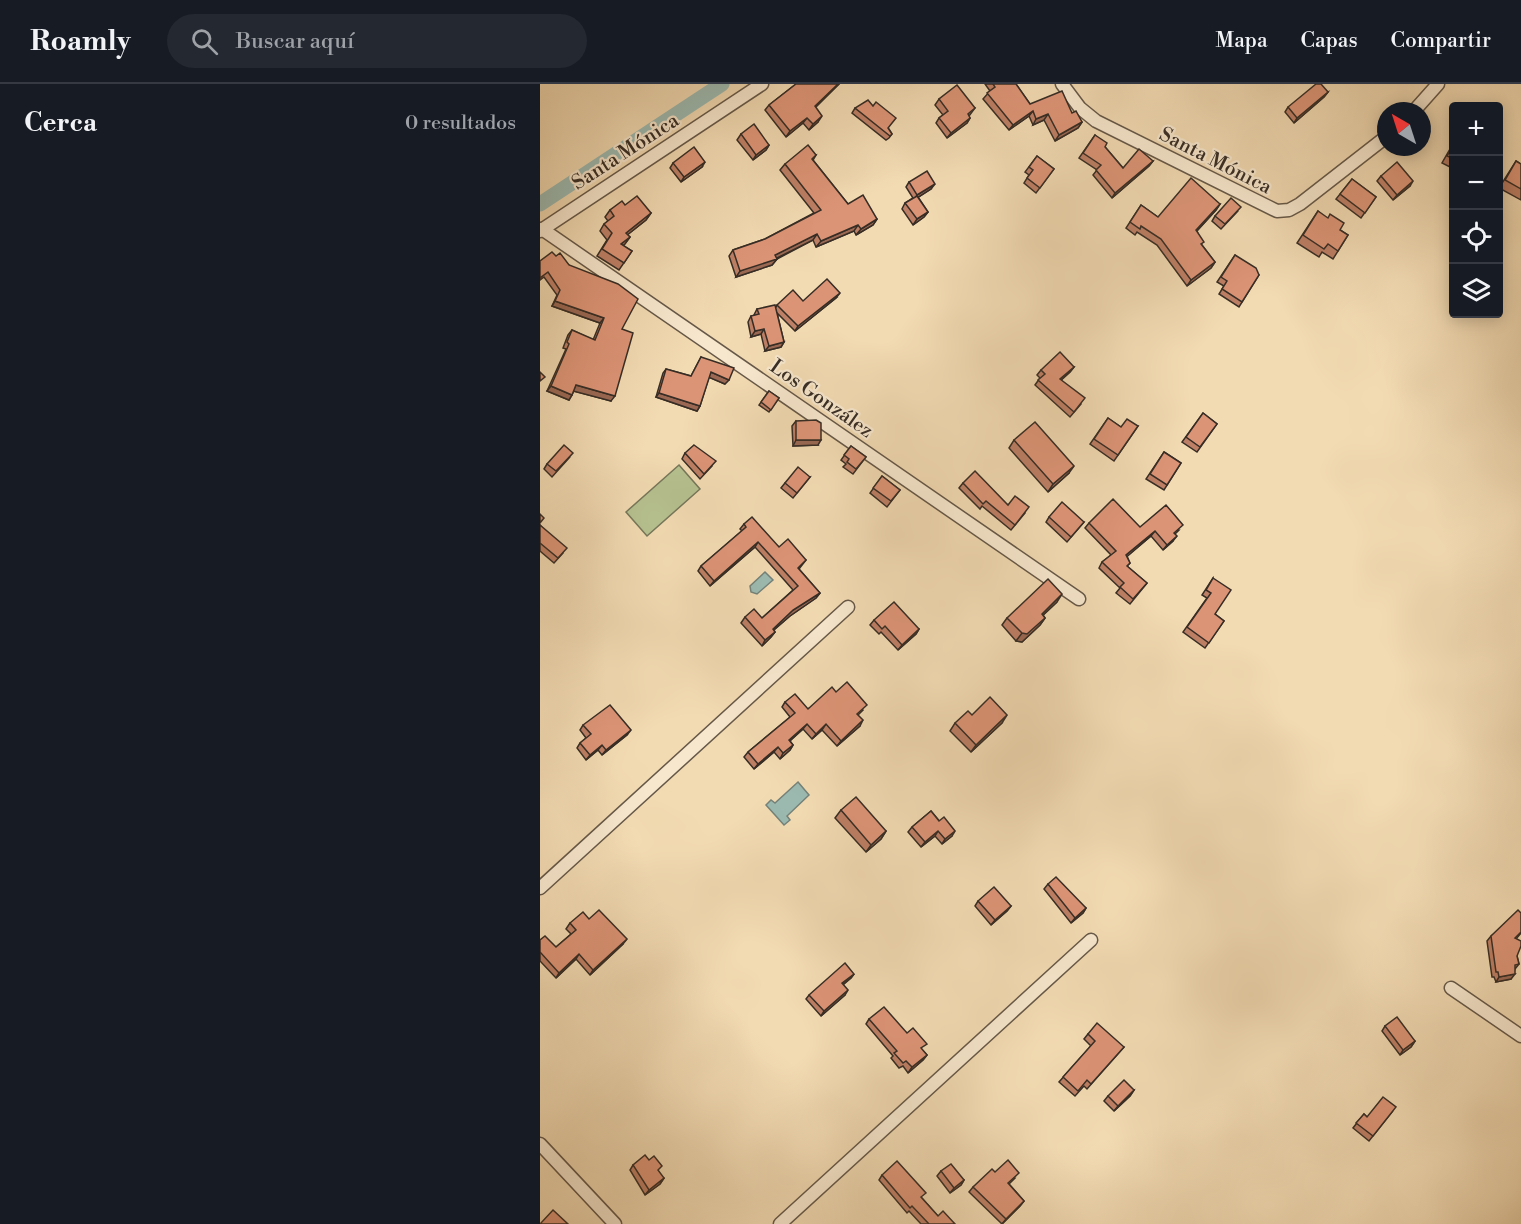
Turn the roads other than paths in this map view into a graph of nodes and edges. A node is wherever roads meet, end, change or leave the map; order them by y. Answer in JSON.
{"nodes":[{"id":1,"x":762,"y":84,"type":"edge"},
{"id":2,"x":1062,"y":84,"type":"edge"},
{"id":3,"x":1438,"y":84,"type":"edge"},
{"id":4,"x":1422,"y":102,"type":"edge"},
{"id":5,"x":1377,"y":144,"type":"edge"},
{"id":6,"x":541,"y":230,"type":"edge"},
{"id":7,"x":1079,"y":599,"type":"dead end"},
{"id":8,"x":848,"y":607,"type":"dead end"},
{"id":9,"x":540,"y":888,"type":"edge"},
{"id":10,"x":1091,"y":940,"type":"dead end"},
{"id":11,"x":1451,"y":988,"type":"dead end"},
{"id":12,"x":1521,"y":1036,"type":"edge"},
{"id":13,"x":540,"y":1144,"type":"edge"},
{"id":14,"x":615,"y":1224,"type":"edge"},
{"id":15,"x":780,"y":1224,"type":"edge"}],
"edges":[{"from":1,"to":6,"type":"street","name":"Santa Mónica"},
{"from":2,"to":5,"type":"street","name":"Santa Mónica"},
{"from":3,"to":4,"type":"street"},
{"from":6,"to":7,"type":"street","name":"Los González"},
{"from":8,"to":9,"type":"street"},
{"from":10,"to":15,"type":"street"},
{"from":11,"to":12,"type":"street"},
{"from":13,"to":14,"type":"street"}]}
